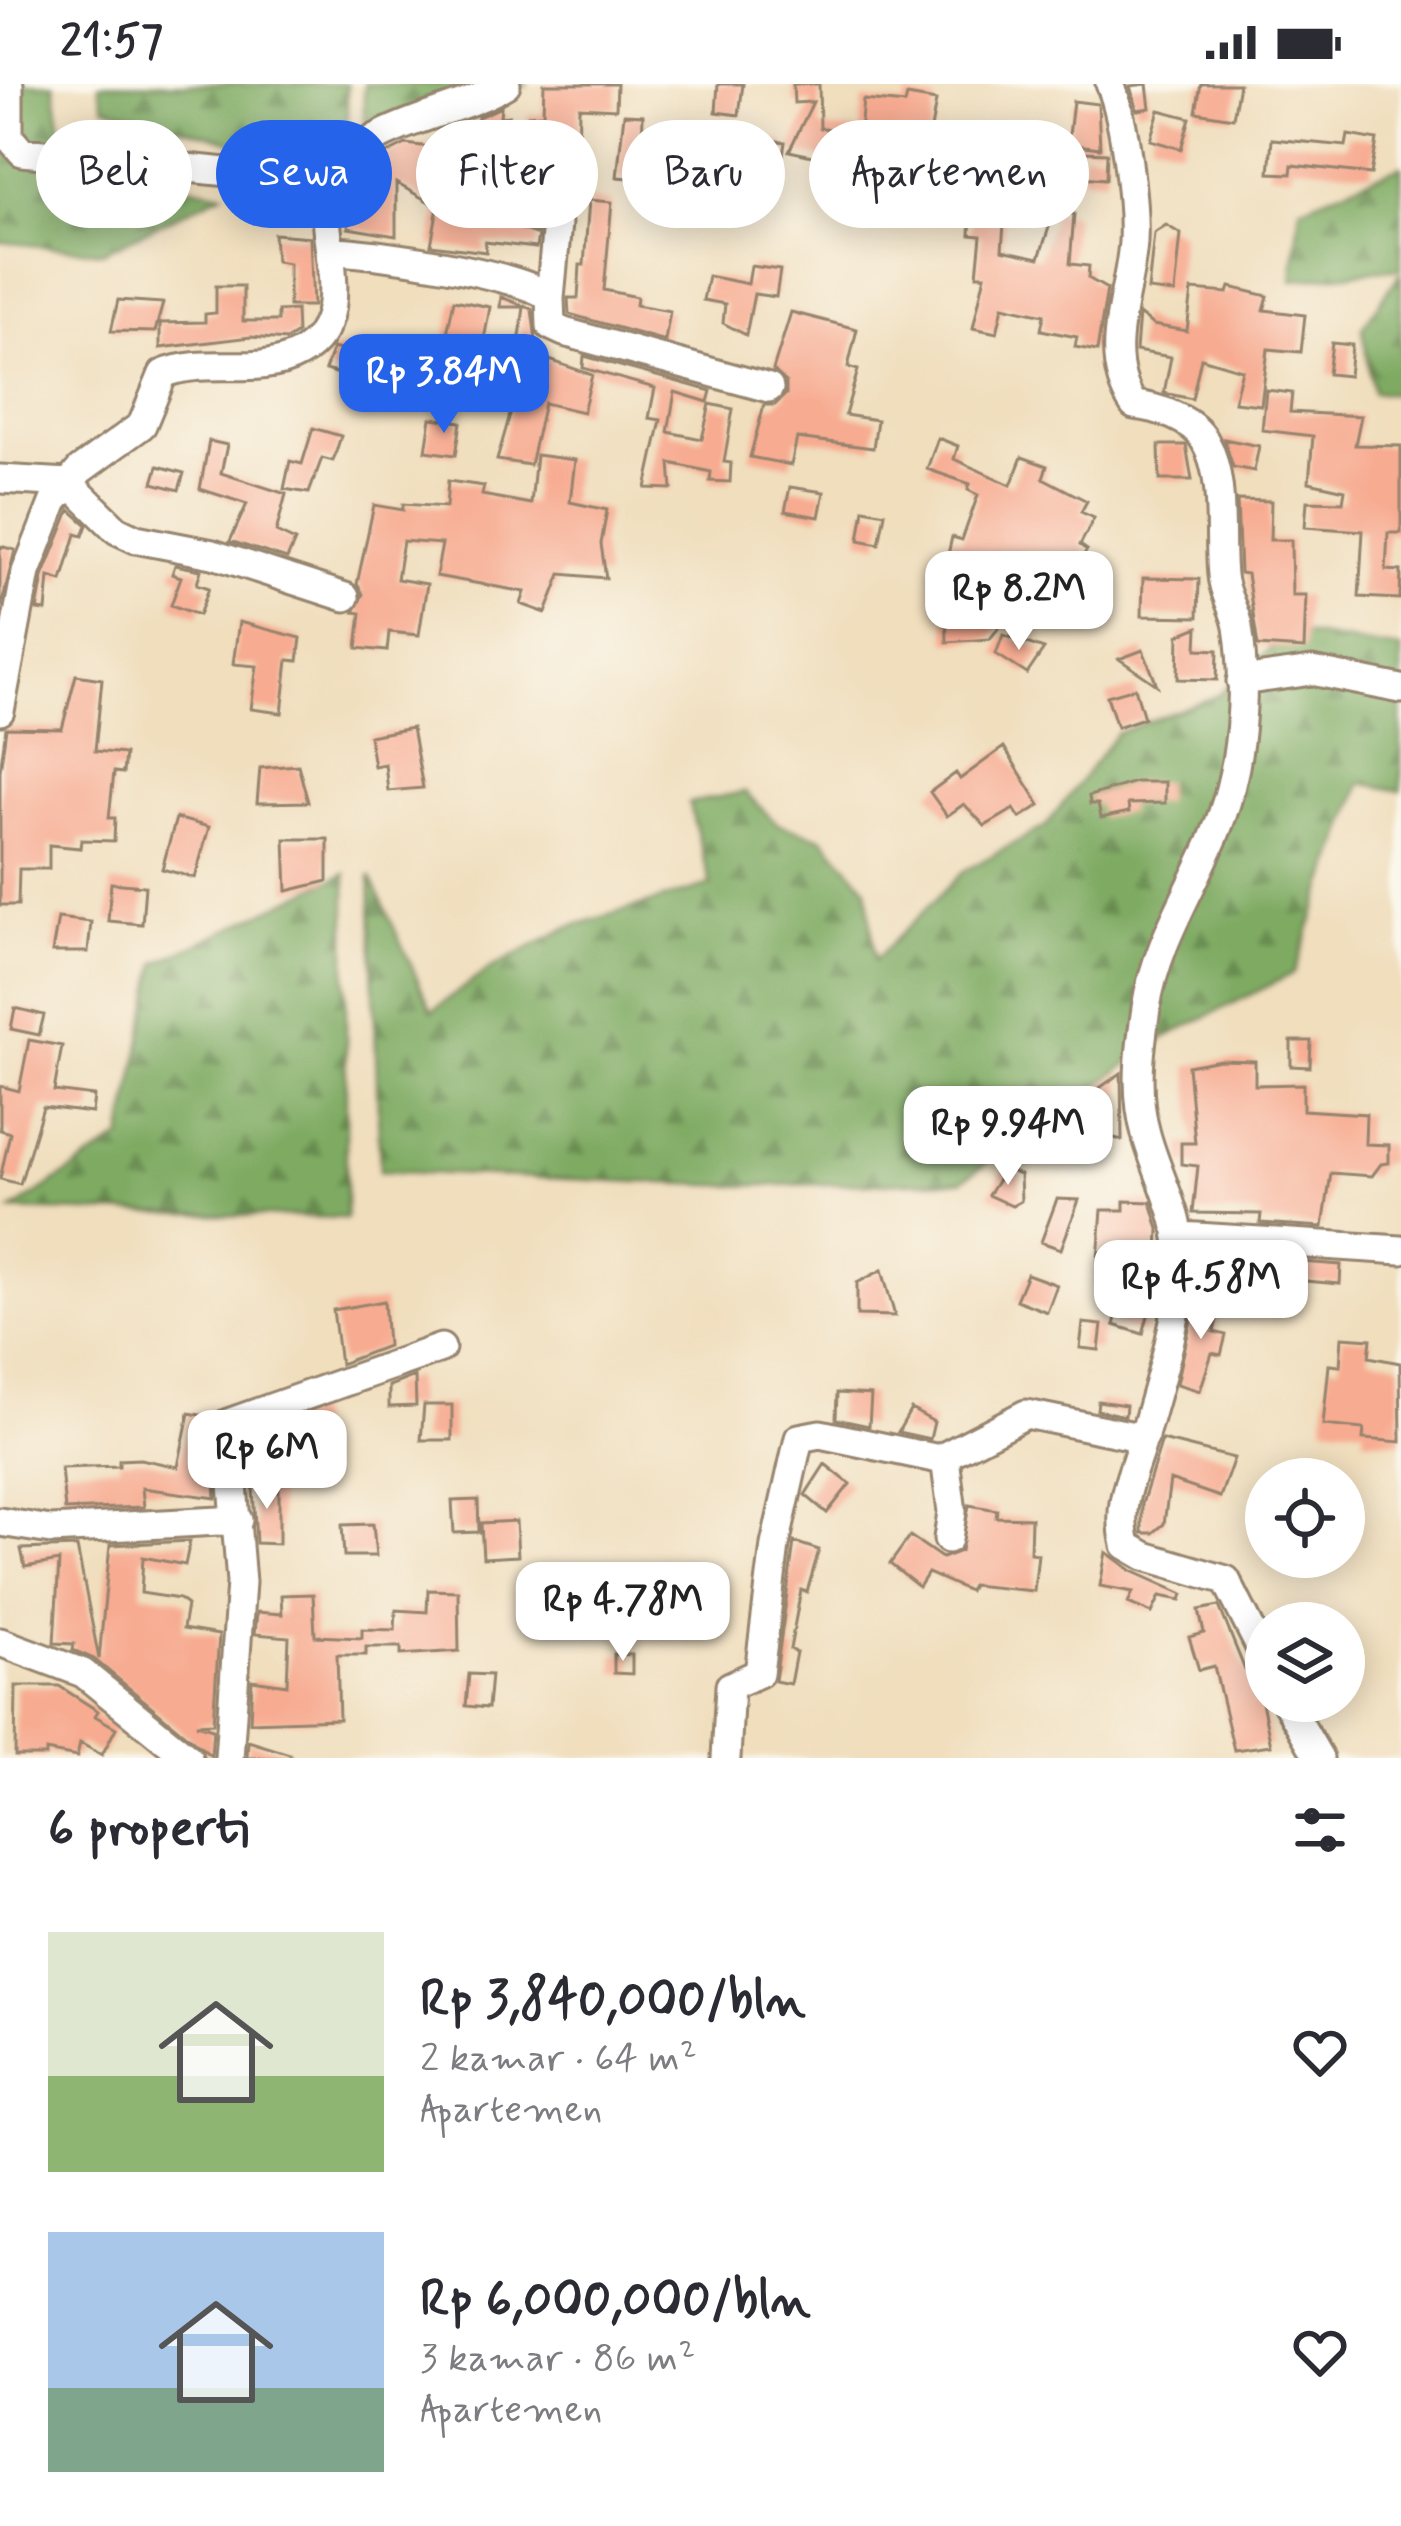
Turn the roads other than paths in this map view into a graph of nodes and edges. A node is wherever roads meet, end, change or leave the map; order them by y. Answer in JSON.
{"nodes":[{"id":1,"x":9,"y":84,"type":"edge"},
{"id":2,"x":506,"y":84,"type":"edge"},
{"id":3,"x":1110,"y":84,"type":"edge"},
{"id":4,"x":392,"y":131,"type":"edge"},
{"id":5,"x":216,"y":171,"type":"edge"},
{"id":6,"x":330,"y":228,"type":"edge"},
{"id":7,"x":556,"y":228,"type":"edge"},
{"id":8,"x":333,"y":251,"type":"junction"},
{"id":9,"x":550,"y":298,"type":"junction"},
{"id":10,"x":769,"y":388,"type":"dead end"},
{"id":11,"x":0,"y":479,"type":"edge"},
{"id":12,"x":69,"y":483,"type":"junction"},
{"id":13,"x":346,"y":597,"type":"dead end"},
{"id":14,"x":1241,"y":681,"type":"junction"},
{"id":15,"x":1401,"y":689,"type":"edge"},
{"id":16,"x":0,"y":711,"type":"edge"},
{"id":17,"x":1181,"y":1236,"type":"junction"},
{"id":18,"x":1401,"y":1250,"type":"edge"},
{"id":19,"x":441,"y":1348,"type":"dead end"},
{"id":20,"x":1144,"y":1438,"type":"junction"},
{"id":21,"x":945,"y":1458,"type":"junction"},
{"id":22,"x":238,"y":1520,"type":"junction"},
{"id":23,"x":0,"y":1522,"type":"edge"},
{"id":24,"x":948,"y":1539,"type":"dead end"},
{"id":25,"x":1245,"y":1618,"type":"edge"},
{"id":26,"x":0,"y":1642,"type":"edge"},
{"id":27,"x":1298,"y":1722,"type":"edge"},
{"id":28,"x":188,"y":1758,"type":"edge"},
{"id":29,"x":229,"y":1758,"type":"edge"},
{"id":30,"x":726,"y":1758,"type":"edge"},
{"id":31,"x":1319,"y":1758,"type":"edge"}],
"edges":[{"from":1,"to":5,"type":"street"},
{"from":2,"to":4,"type":"street"},
{"from":3,"to":14,"type":"street"},
{"from":6,"to":8,"type":"street"},
{"from":7,"to":9,"type":"street"},
{"from":8,"to":9,"type":"street"},
{"from":8,"to":12,"type":"street"},
{"from":9,"to":10,"type":"street"},
{"from":11,"to":12,"type":"street"},
{"from":12,"to":13,"type":"street"},
{"from":12,"to":16,"type":"street"},
{"from":14,"to":15,"type":"street"},
{"from":14,"to":17,"type":"street"},
{"from":17,"to":18,"type":"street"},
{"from":17,"to":20,"type":"street"},
{"from":19,"to":22,"type":"street"},
{"from":20,"to":21,"type":"street"},
{"from":20,"to":25,"type":"street"},
{"from":21,"to":24,"type":"street"},
{"from":21,"to":30,"type":"street"},
{"from":22,"to":23,"type":"street"},
{"from":22,"to":29,"type":"street"},
{"from":26,"to":28,"type":"street"},
{"from":27,"to":31,"type":"street"}]}
